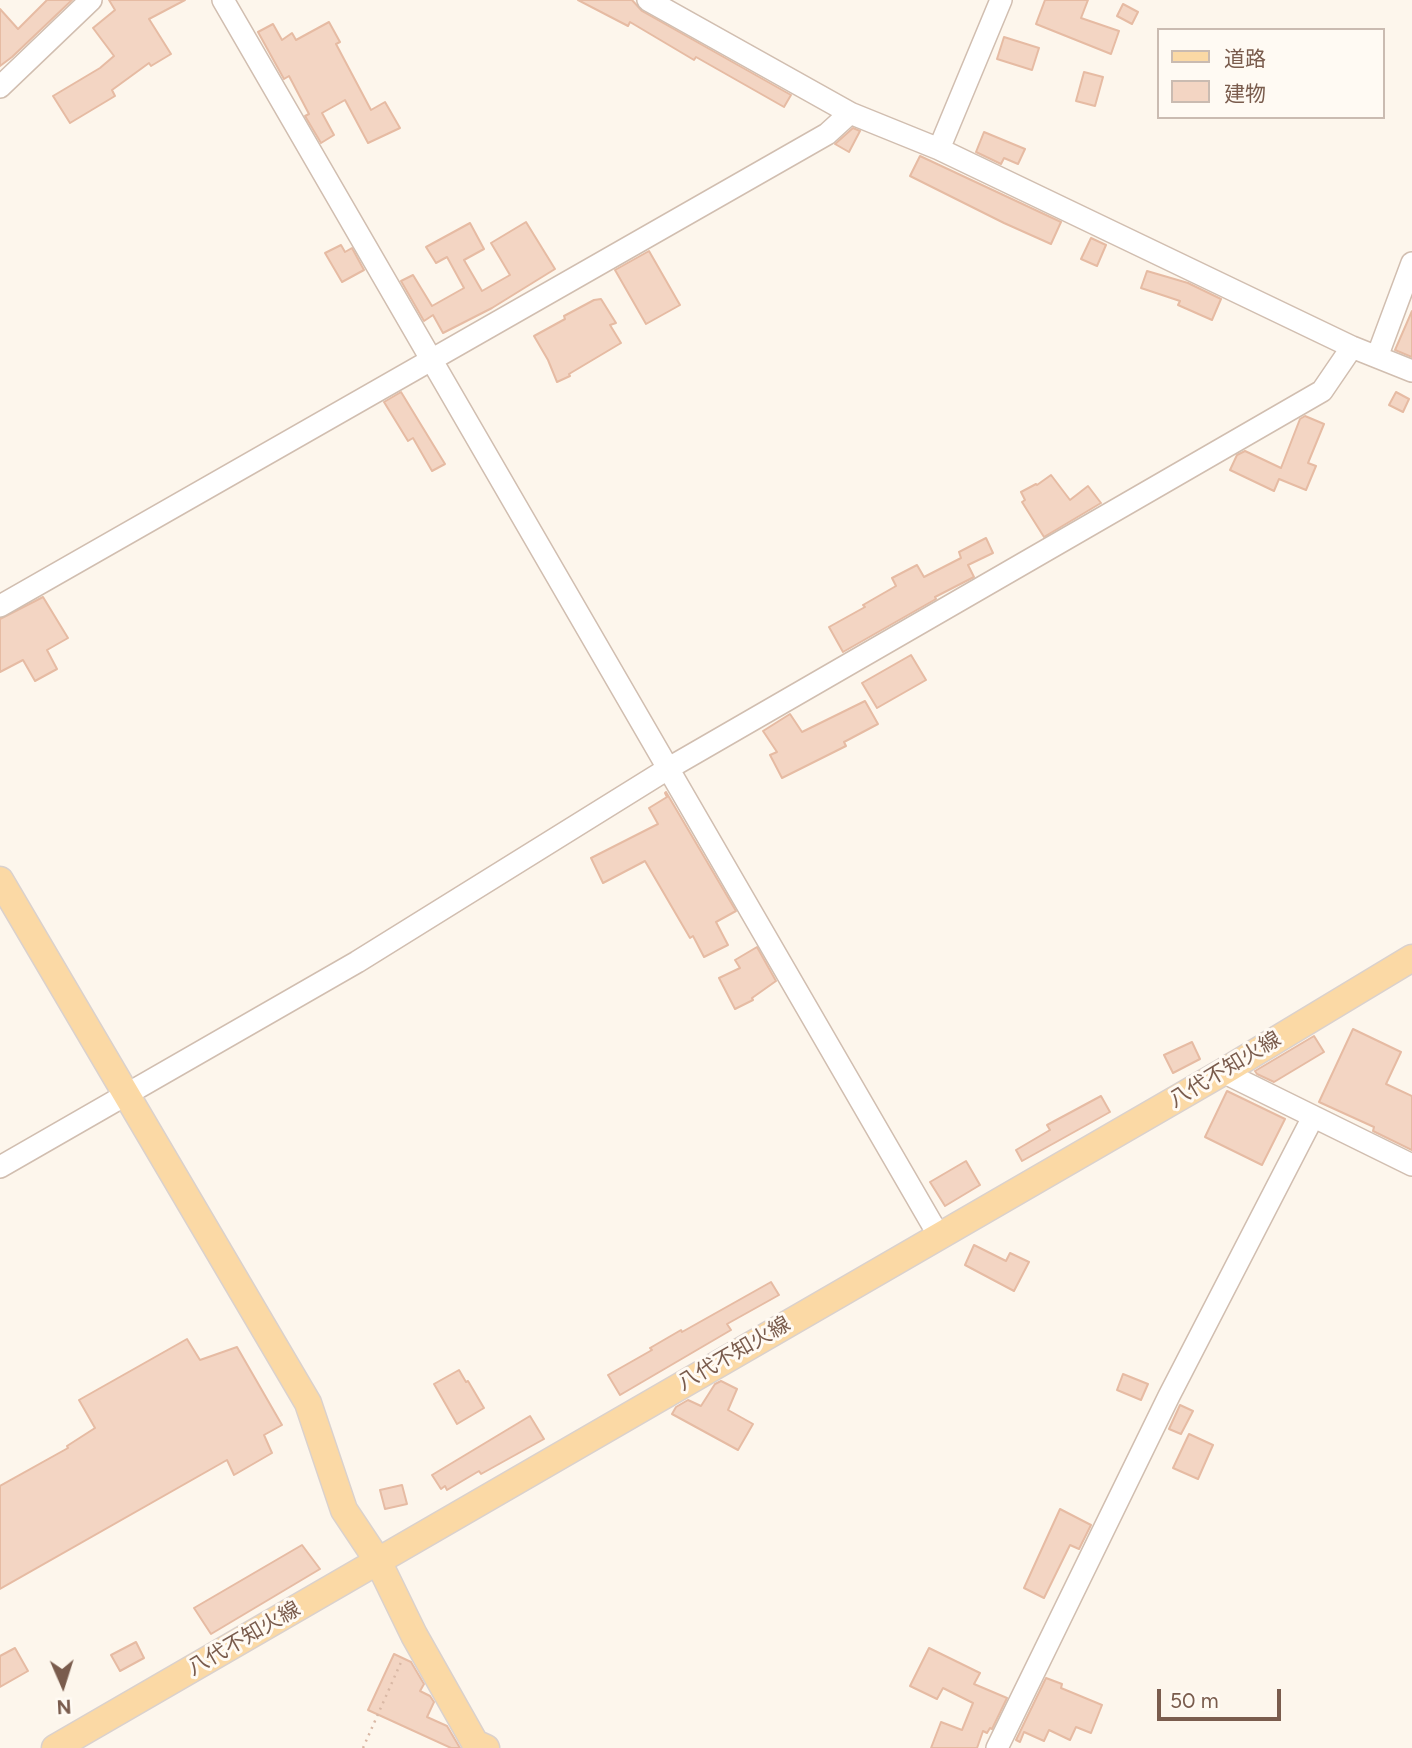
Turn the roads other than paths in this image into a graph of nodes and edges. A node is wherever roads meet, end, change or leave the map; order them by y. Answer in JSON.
{"nodes":[{"id":1,"x":91,"y":0,"type":"edge"},
{"id":2,"x":223,"y":0,"type":"edge"},
{"id":3,"x":648,"y":0,"type":"edge"},
{"id":4,"x":1001,"y":0,"type":"edge"},
{"id":5,"x":4,"y":75,"type":"edge"},
{"id":6,"x":850,"y":113,"type":"junction"},
{"id":7,"x":939,"y":149,"type":"junction"},
{"id":8,"x":1412,"y":263,"type":"edge"},
{"id":9,"x":1352,"y":347,"type":"junction"},
{"id":10,"x":1377,"y":356,"type":"junction"},
{"id":11,"x":432,"y":361,"type":"junction"},
{"id":12,"x":1412,"y":371,"type":"edge"},
{"id":13,"x":0,"y":607,"type":"edge"},
{"id":14,"x":669,"y":768,"type":"junction"},
{"id":15,"x":0,"y":880,"type":"edge"},
{"id":16,"x":1412,"y":958,"type":"edge"},
{"id":17,"x":1223,"y":1072,"type":"junction"},
{"id":18,"x":125,"y":1096,"type":"junction"},
{"id":19,"x":1313,"y":1117,"type":"junction"},
{"id":20,"x":1412,"y":1165,"type":"edge"},
{"id":21,"x":0,"y":1167,"type":"edge"},
{"id":22,"x":939,"y":1236,"type":"junction"},
{"id":23,"x":378,"y":1561,"type":"junction"},
{"id":24,"x":55,"y":1748,"type":"edge"},
{"id":25,"x":486,"y":1748,"type":"edge"},
{"id":26,"x":997,"y":1748,"type":"edge"}],
"edges":[{"from":1,"to":5,"type":"street"},
{"from":2,"to":11,"type":"street"},
{"from":3,"to":6,"type":"street"},
{"from":4,"to":7,"type":"street"},
{"from":6,"to":7,"type":"street"},
{"from":6,"to":11,"type":"street"},
{"from":7,"to":9,"type":"street"},
{"from":8,"to":10,"type":"street"},
{"from":9,"to":10,"type":"street"},
{"from":9,"to":14,"type":"street"},
{"from":10,"to":12,"type":"street"},
{"from":11,"to":13,"type":"street"},
{"from":11,"to":14,"type":"street"},
{"from":14,"to":18,"type":"street"},
{"from":14,"to":22,"type":"street"},
{"from":15,"to":18,"type":"main road"},
{"from":16,"to":17,"type":"main road","name":"八代不知火線"},
{"from":17,"to":19,"type":"street"},
{"from":17,"to":22,"type":"main road","name":"八代不知火線"},
{"from":18,"to":21,"type":"street"},
{"from":18,"to":23,"type":"main road"},
{"from":19,"to":20,"type":"street"},
{"from":19,"to":26,"type":"street"},
{"from":22,"to":23,"type":"main road","name":"八代不知火線"},
{"from":23,"to":24,"type":"main road","name":"八代不知火線"},
{"from":23,"to":25,"type":"main road"}]}
